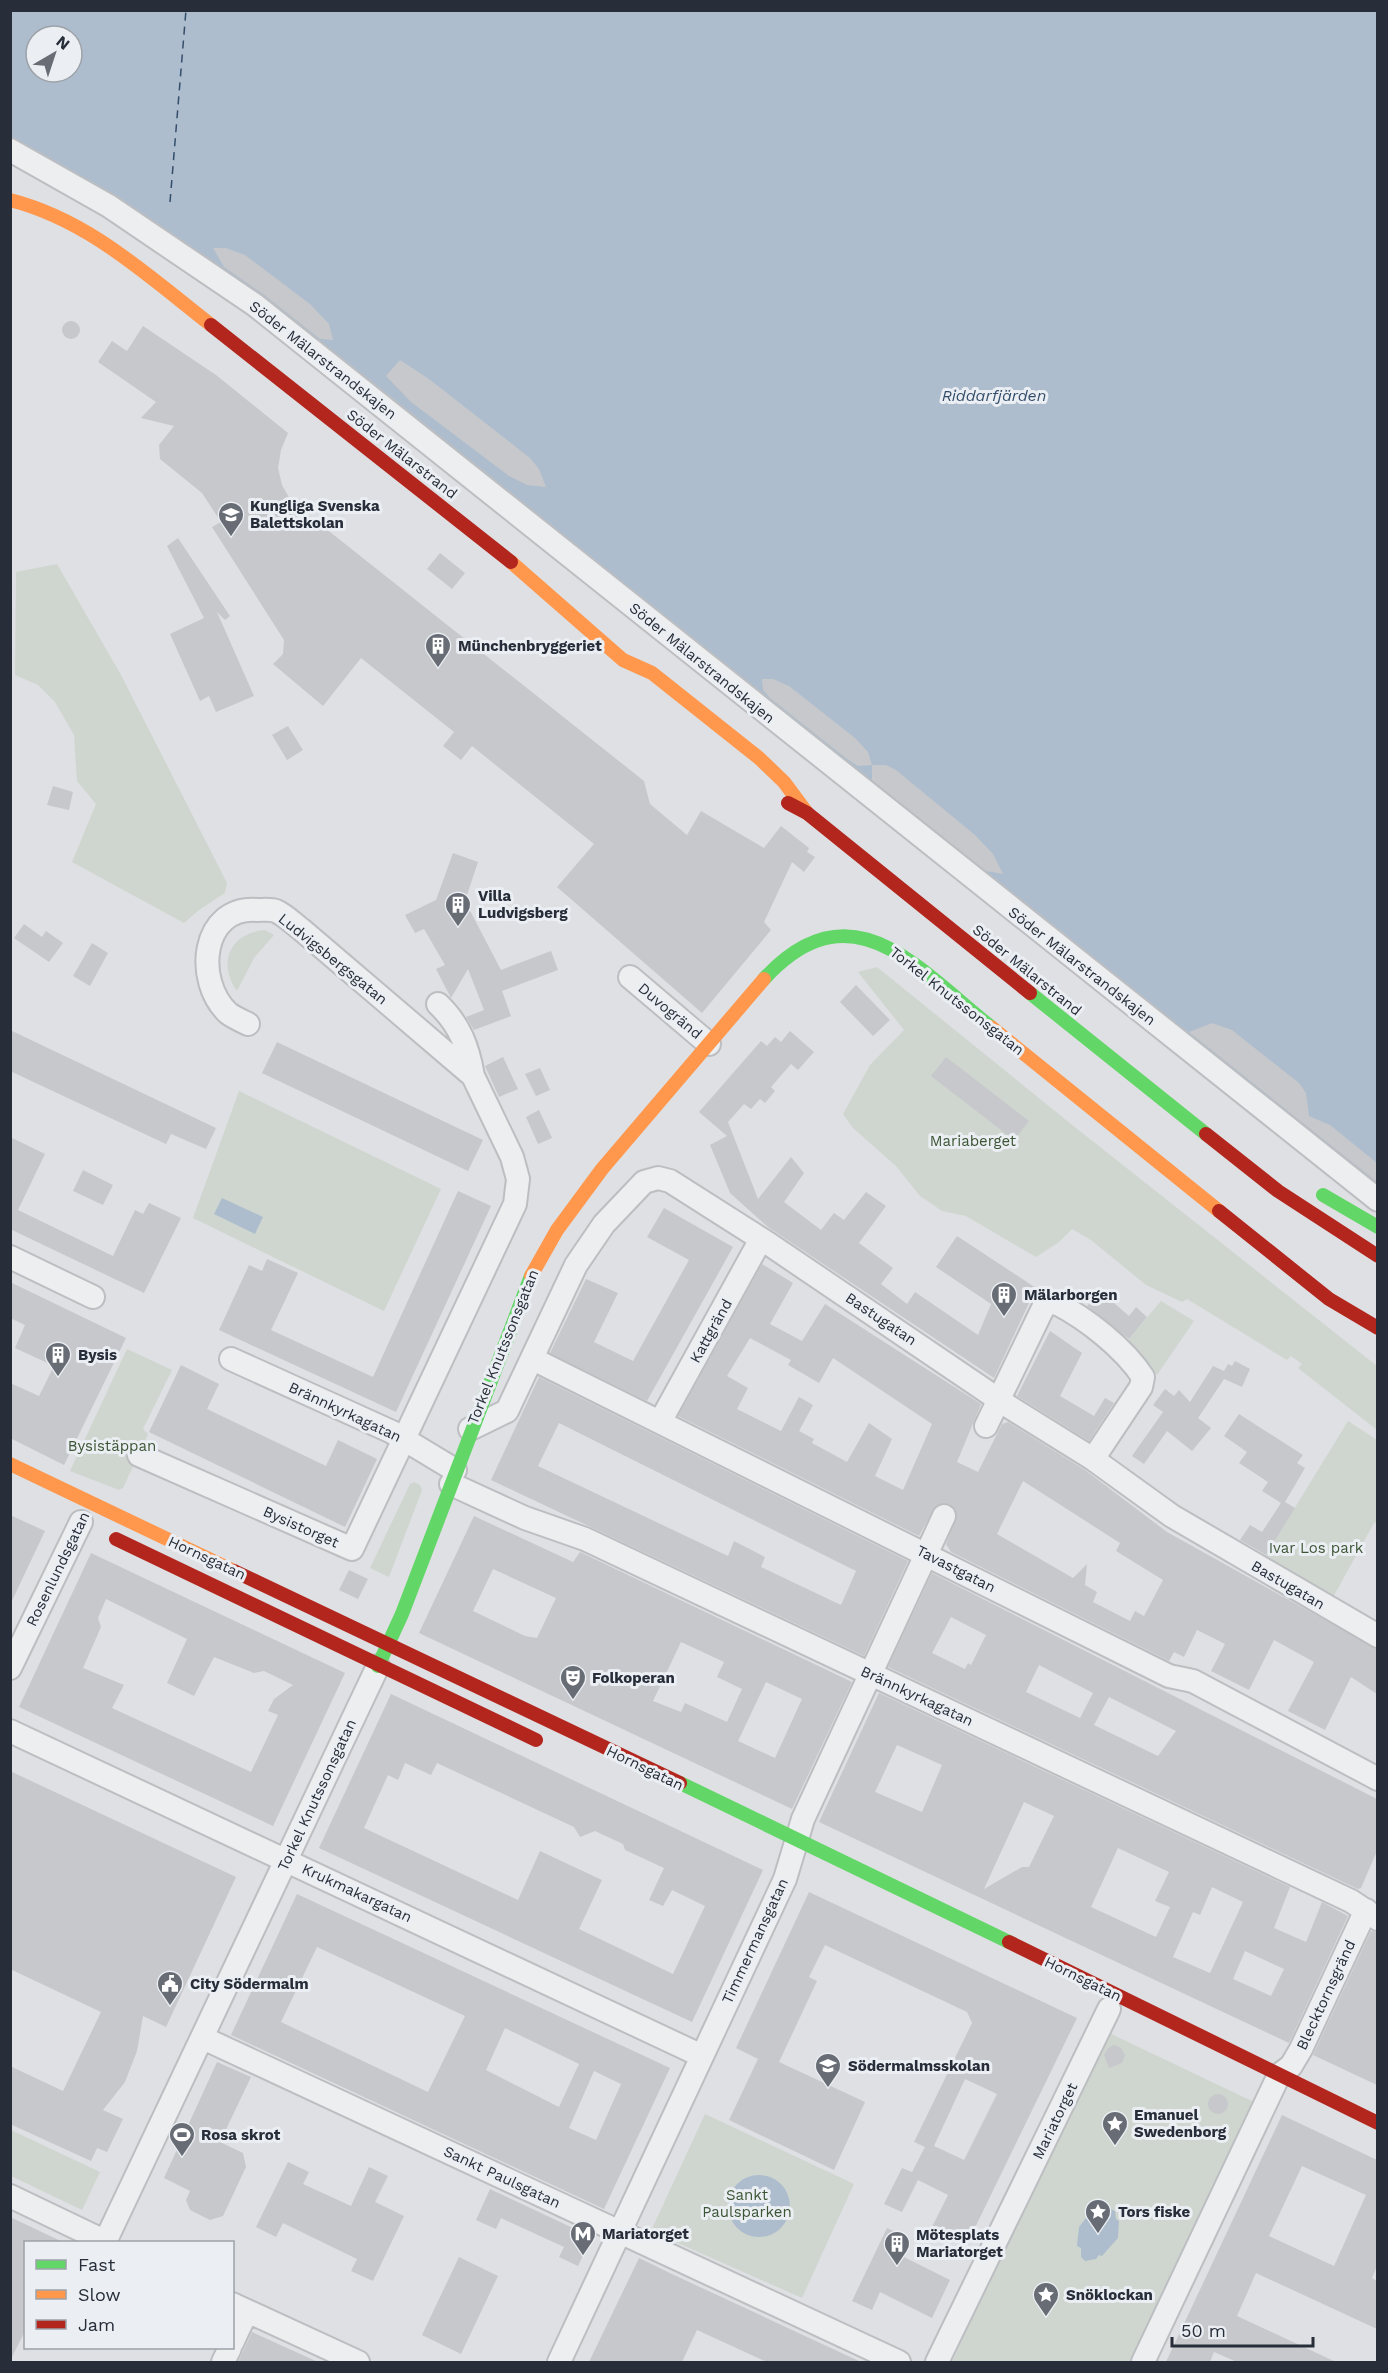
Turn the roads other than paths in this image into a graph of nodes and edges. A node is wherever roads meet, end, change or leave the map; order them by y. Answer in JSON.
{"nodes":[{"id":1,"x":10,"y":150,"type":"edge"},
{"id":2,"x":10,"y":200,"type":"edge"},
{"id":3,"x":93,"y":254,"type":"dead end"},
{"id":4,"x":155,"y":282,"type":"junction"},
{"id":5,"x":623,"y":660,"type":"junction"},
{"id":6,"x":644,"y":685,"type":"dead end"},
{"id":7,"x":773,"y":794,"type":"dead end"},
{"id":8,"x":807,"y":813,"type":"junction"},
{"id":9,"x":630,"y":977,"type":"dead end"},
{"id":10,"x":438,"y":1004,"type":"dead end"},
{"id":11,"x":248,"y":1024,"type":"dead end"},
{"id":12,"x":709,"y":1044,"type":"junction"},
{"id":13,"x":472,"y":1076,"type":"junction"},
{"id":14,"x":1228,"y":1150,"type":"junction"},
{"id":15,"x":1280,"y":1174,"type":"dead end"},
{"id":16,"x":1307,"y":1187,"type":"dead end"},
{"id":17,"x":1377,"y":1200,"type":"edge"},
{"id":18,"x":1377,"y":1227,"type":"edge"},
{"id":19,"x":761,"y":1239,"type":"junction"},
{"id":20,"x":1377,"y":1256,"type":"edge"},
{"id":21,"x":10,"y":1257,"type":"edge"},
{"id":22,"x":93,"y":1297,"type":"dead end"},
{"id":23,"x":1329,"y":1299,"type":"junction"},
{"id":24,"x":1377,"y":1328,"type":"edge"},
{"id":25,"x":1366,"y":1338,"type":"dead end"},
{"id":26,"x":231,"y":1359,"type":"dead end"},
{"id":27,"x":533,"y":1359,"type":"junction"},
{"id":28,"x":999,"y":1398,"type":"junction"},
{"id":29,"x":660,"y":1422,"type":"junction"},
{"id":30,"x":986,"y":1426,"type":"dead end"},
{"id":31,"x":470,"y":1429,"type":"junction"},
{"id":32,"x":405,"y":1440,"type":"junction"},
{"id":33,"x":139,"y":1455,"type":"dead end"},
{"id":34,"x":1093,"y":1459,"type":"junction"},
{"id":35,"x":10,"y":1464,"type":"edge"},
{"id":36,"x":453,"y":1477,"type":"junction"},
{"id":37,"x":944,"y":1516,"type":"dead end"},
{"id":38,"x":89,"y":1521,"type":"junction"},
{"id":39,"x":927,"y":1554,"type":"junction"},
{"id":40,"x":1377,"y":1636,"type":"edge"},
{"id":41,"x":389,"y":1644,"type":"junction"},
{"id":42,"x":378,"y":1666,"type":"junction"},
{"id":43,"x":10,"y":1668,"type":"edge"},
{"id":44,"x":872,"y":1675,"type":"junction"},
{"id":45,"x":10,"y":1731,"type":"edge"},
{"id":46,"x":546,"y":1744,"type":"dead end"},
{"id":47,"x":1377,"y":1779,"type":"edge"},
{"id":48,"x":793,"y":1854,"type":"junction"},
{"id":49,"x":287,"y":1860,"type":"junction"},
{"id":50,"x":1372,"y":1915,"type":"edge"},
{"id":51,"x":1107,"y":2008,"type":"dead end"},
{"id":52,"x":202,"y":2038,"type":"junction"},
{"id":53,"x":702,"y":2056,"type":"junction"},
{"id":54,"x":1278,"y":2081,"type":"junction"},
{"id":55,"x":1377,"y":2105,"type":"edge"},
{"id":56,"x":1346,"y":2123,"type":"dead end"},
{"id":57,"x":1377,"y":2123,"type":"edge"},
{"id":58,"x":1377,"y":2138,"type":"edge"},
{"id":59,"x":10,"y":2196,"type":"edge"},
{"id":60,"x":619,"y":2232,"type":"junction"},
{"id":61,"x":104,"y":2241,"type":"edge"},
{"id":62,"x":106,"y":2241,"type":"edge"},
{"id":63,"x":240,"y":2307,"type":"edge"},
{"id":64,"x":234,"y":2334,"type":"edge"},
{"id":65,"x":358,"y":2362,"type":"edge"},
{"id":66,"x":559,"y":2362,"type":"edge"},
{"id":67,"x":899,"y":2362,"type":"edge"},
{"id":68,"x":938,"y":2362,"type":"edge"},
{"id":69,"x":1143,"y":2362,"type":"edge"}],
"edges":[{"from":1,"to":17,"type":"street","name":"Söder Mälarstrandskajen"},
{"from":2,"to":4,"type":"street","name":"Söder Mälarstrand"},
{"from":3,"to":4,"type":"street","name":"Söder Mälarstrand"},
{"from":4,"to":5,"type":"street","name":"Söder Mälarstrand"},
{"from":5,"to":6,"type":"street","name":"Söder Mälarstrand"},
{"from":5,"to":8,"type":"street","name":"Söder Mälarstrand"},
{"from":7,"to":8,"type":"street","name":"Söder Mälarstrand"},
{"from":8,"to":14,"type":"street","name":"Söder Mälarstrand"},
{"from":9,"to":12,"type":"street","name":"Duvogränd"},
{"from":10,"to":13,"type":"street","name":"Ludvigsbergsgatan"},
{"from":11,"to":13,"type":"street","name":"Ludvigsbergsgatan"},
{"from":12,"to":23,"type":"street","name":"Torkel Knutssonsgatan"},
{"from":12,"to":31,"type":"street","name":"Torkel Knutssonsgatan"},
{"from":13,"to":32,"type":"street","name":"Ludvigsbergsgatan"},
{"from":14,"to":15,"type":"street","name":"Söder Mälarstrand"},
{"from":14,"to":20,"type":"street","name":"Söder Mälarstrand"},
{"from":16,"to":18,"type":"street"},
{"from":19,"to":27,"type":"street","name":"Bastugatan"},
{"from":19,"to":28,"type":"street","name":"Bastugatan"},
{"from":19,"to":29,"type":"street","name":"Kattgränd"},
{"from":21,"to":22,"type":"street"},
{"from":23,"to":24,"type":"street","name":"Torkel Knutssonsgatan"},
{"from":23,"to":25,"type":"street","name":"Torkel Knutssonsgatan"},
{"from":26,"to":32,"type":"street","name":"Brännkyrkagatan"},
{"from":27,"to":29,"type":"street","name":"Tavastgatan"},
{"from":27,"to":31,"type":"street","name":"Bastugatan"},
{"from":28,"to":30,"type":"street"},
{"from":28,"to":34,"type":"street","name":"Bastugatan"},
{"from":28,"to":34,"type":"street"},
{"from":29,"to":39,"type":"street","name":"Tavastgatan"},
{"from":31,"to":36,"type":"street","name":"Torkel Knutssonsgatan"},
{"from":32,"to":33,"type":"street","name":"Bysistorget"},
{"from":32,"to":36,"type":"street","name":"Brännkyrkagatan"},
{"from":34,"to":40,"type":"street","name":"Bastugatan"},
{"from":35,"to":38,"type":"street","name":"Hornsgatan"},
{"from":36,"to":41,"type":"street","name":"Torkel Knutssonsgatan"},
{"from":36,"to":44,"type":"street","name":"Brännkyrkagatan"},
{"from":37,"to":39,"type":"street","name":"Timmermansgatan"},
{"from":38,"to":41,"type":"street","name":"Hornsgatan"},
{"from":38,"to":42,"type":"street","name":"Hornsgatan"},
{"from":38,"to":43,"type":"street","name":"Rosenlundsgatan"},
{"from":39,"to":44,"type":"street","name":"Timmermansgatan"},
{"from":39,"to":47,"type":"street","name":"Tavastgatan"},
{"from":41,"to":42,"type":"street","name":"Torkel Knutssonsgatan"},
{"from":41,"to":48,"type":"street","name":"Hornsgatan"},
{"from":42,"to":46,"type":"street","name":"Hornsgatan"},
{"from":42,"to":49,"type":"street","name":"Torkel Knutssonsgatan"},
{"from":44,"to":48,"type":"street","name":"Timmermansgatan"},
{"from":44,"to":50,"type":"street","name":"Brännkyrkagatan"},
{"from":45,"to":49,"type":"street","name":"Krukmakargatan"},
{"from":48,"to":53,"type":"street","name":"Timmermansgatan"},
{"from":48,"to":54,"type":"street","name":"Hornsgatan"},
{"from":49,"to":52,"type":"street","name":"Torkel Knutssonsgatan"},
{"from":49,"to":53,"type":"street","name":"Krukmakargatan"},
{"from":50,"to":54,"type":"street","name":"Blecktornsgränd"},
{"from":51,"to":68,"type":"street","name":"Mariatorget"},
{"from":52,"to":60,"type":"street","name":"Sankt Paulsgatan"},
{"from":52,"to":62,"type":"street","name":"Torkel Knutssonsgatan"},
{"from":53,"to":60,"type":"street","name":"Timmermansgatan"},
{"from":54,"to":55,"type":"street","name":"Hornsgatan"},
{"from":54,"to":57,"type":"street","name":"Hornsgatan"},
{"from":54,"to":69,"type":"street"},
{"from":56,"to":58,"type":"street"},
{"from":59,"to":61,"type":"street"},
{"from":60,"to":66,"type":"street","name":"Timmermansgatan"},
{"from":60,"to":67,"type":"street","name":"Sankt Paulsgatan"},
{"from":63,"to":64,"type":"street"},
{"from":63,"to":65,"type":"street"}]}
